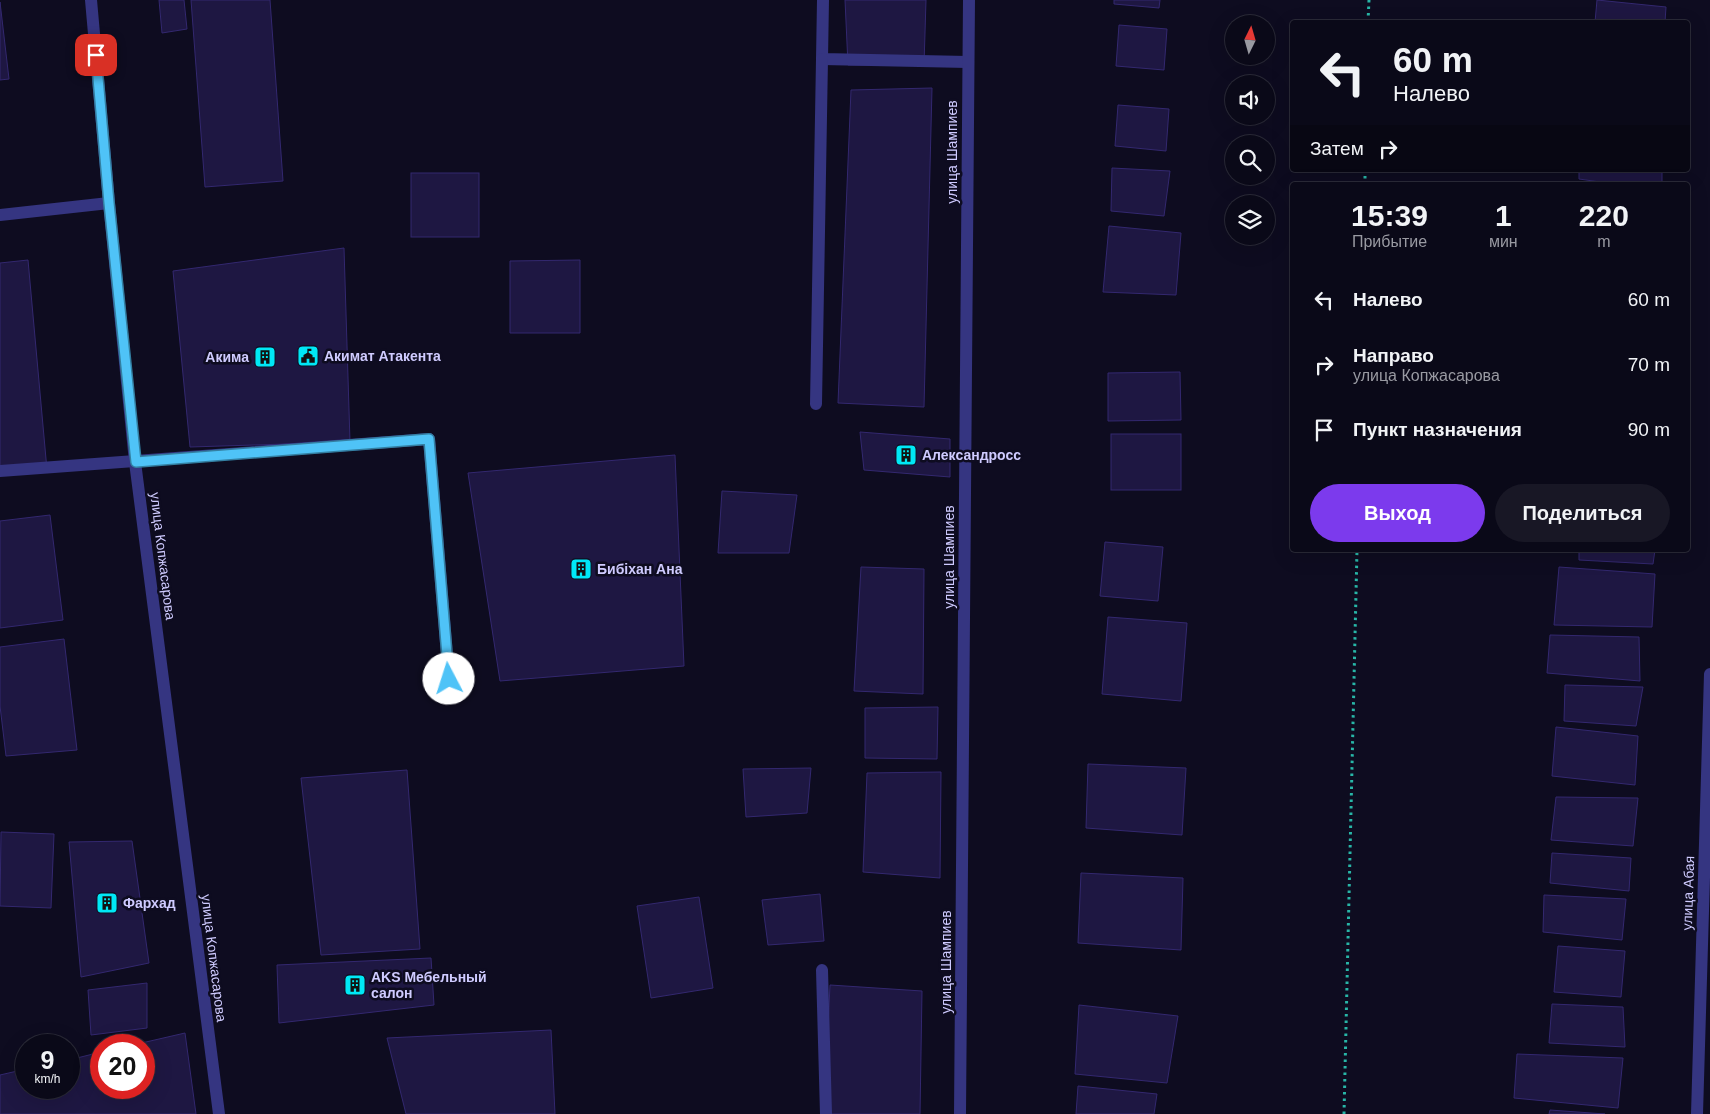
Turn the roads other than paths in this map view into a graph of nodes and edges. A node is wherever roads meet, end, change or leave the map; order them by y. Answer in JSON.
{"nodes":[{"id":1,"x":91,"y":0,"type":"edge"},
{"id":2,"x":823,"y":0,"type":"edge"},
{"id":3,"x":968,"y":0,"type":"edge"},
{"id":4,"x":822,"y":59,"type":"junction"},
{"id":5,"x":968,"y":62,"type":"junction"},
{"id":6,"x":109,"y":203,"type":"junction"},
{"id":7,"x":0,"y":215,"type":"edge"},
{"id":8,"x":816,"y":404,"type":"dead end"},
{"id":9,"x":136,"y":462,"type":"junction"},
{"id":10,"x":0,"y":471,"type":"edge"},
{"id":11,"x":1710,"y":674,"type":"edge"},
{"id":12,"x":449,"y":679,"type":"dead end"},
{"id":13,"x":822,"y":970,"type":"dead end"},
{"id":14,"x":219,"y":1114,"type":"edge"},
{"id":15,"x":826,"y":1114,"type":"edge"},
{"id":16,"x":960,"y":1114,"type":"edge"},
{"id":17,"x":1697,"y":1114,"type":"edge"}],
"edges":[{"from":1,"to":6,"type":"street","name":"улица Копжасарова"},
{"from":2,"to":4,"type":"street"},
{"from":3,"to":5,"type":"street","name":"улица Шампиев"},
{"from":4,"to":5,"type":"street"},
{"from":4,"to":8,"type":"street"},
{"from":5,"to":16,"type":"street","name":"улица Шампиев"},
{"from":6,"to":7,"type":"street"},
{"from":6,"to":9,"type":"street","name":"улица Копжасарова"},
{"from":9,"to":10,"type":"street"},
{"from":9,"to":12,"type":"street"},
{"from":9,"to":14,"type":"street","name":"улица Копжасарова"},
{"from":11,"to":17,"type":"street","name":"улица Абая"},
{"from":13,"to":15,"type":"street"}]}
